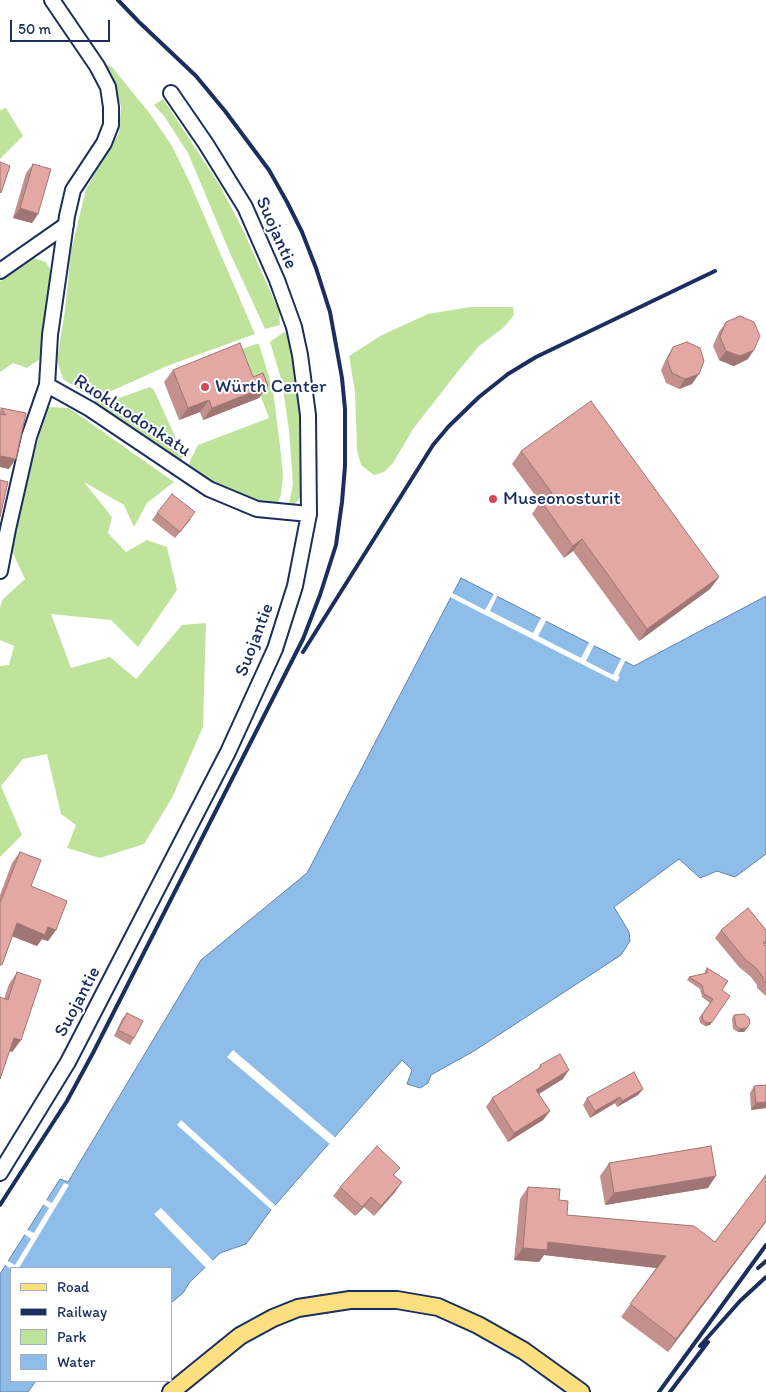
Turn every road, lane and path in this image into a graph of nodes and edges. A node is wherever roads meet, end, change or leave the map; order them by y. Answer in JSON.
{"nodes":[{"id":1,"x":52,"y":0,"type":"edge"},
{"id":2,"x":171,"y":93,"type":"dead end"},
{"id":3,"x":66,"y":225,"type":"junction"},
{"id":4,"x":0,"y":271,"type":"edge"},
{"id":5,"x":47,"y":385,"type":"junction"},
{"id":6,"x":309,"y":514,"type":"junction"},
{"id":7,"x":0,"y":570,"type":"edge"},
{"id":8,"x":0,"y":1173,"type":"edge"},
{"id":9,"x":170,"y":1392,"type":"edge"},
{"id":10,"x":581,"y":1392,"type":"edge"}],
"edges":[{"from":1,"to":3,"type":"street","name":"Ruokluodonkatu"},
{"from":2,"to":6,"type":"street","name":"Suojantie"},
{"from":3,"to":4,"type":"street"},
{"from":3,"to":5,"type":"street","name":"Ruokluodonkatu"},
{"from":5,"to":6,"type":"street","name":"Ruokluodonkatu"},
{"from":5,"to":7,"type":"street"},
{"from":6,"to":8,"type":"street","name":"Suojantie"},
{"from":9,"to":10,"type":"main road"}]}
